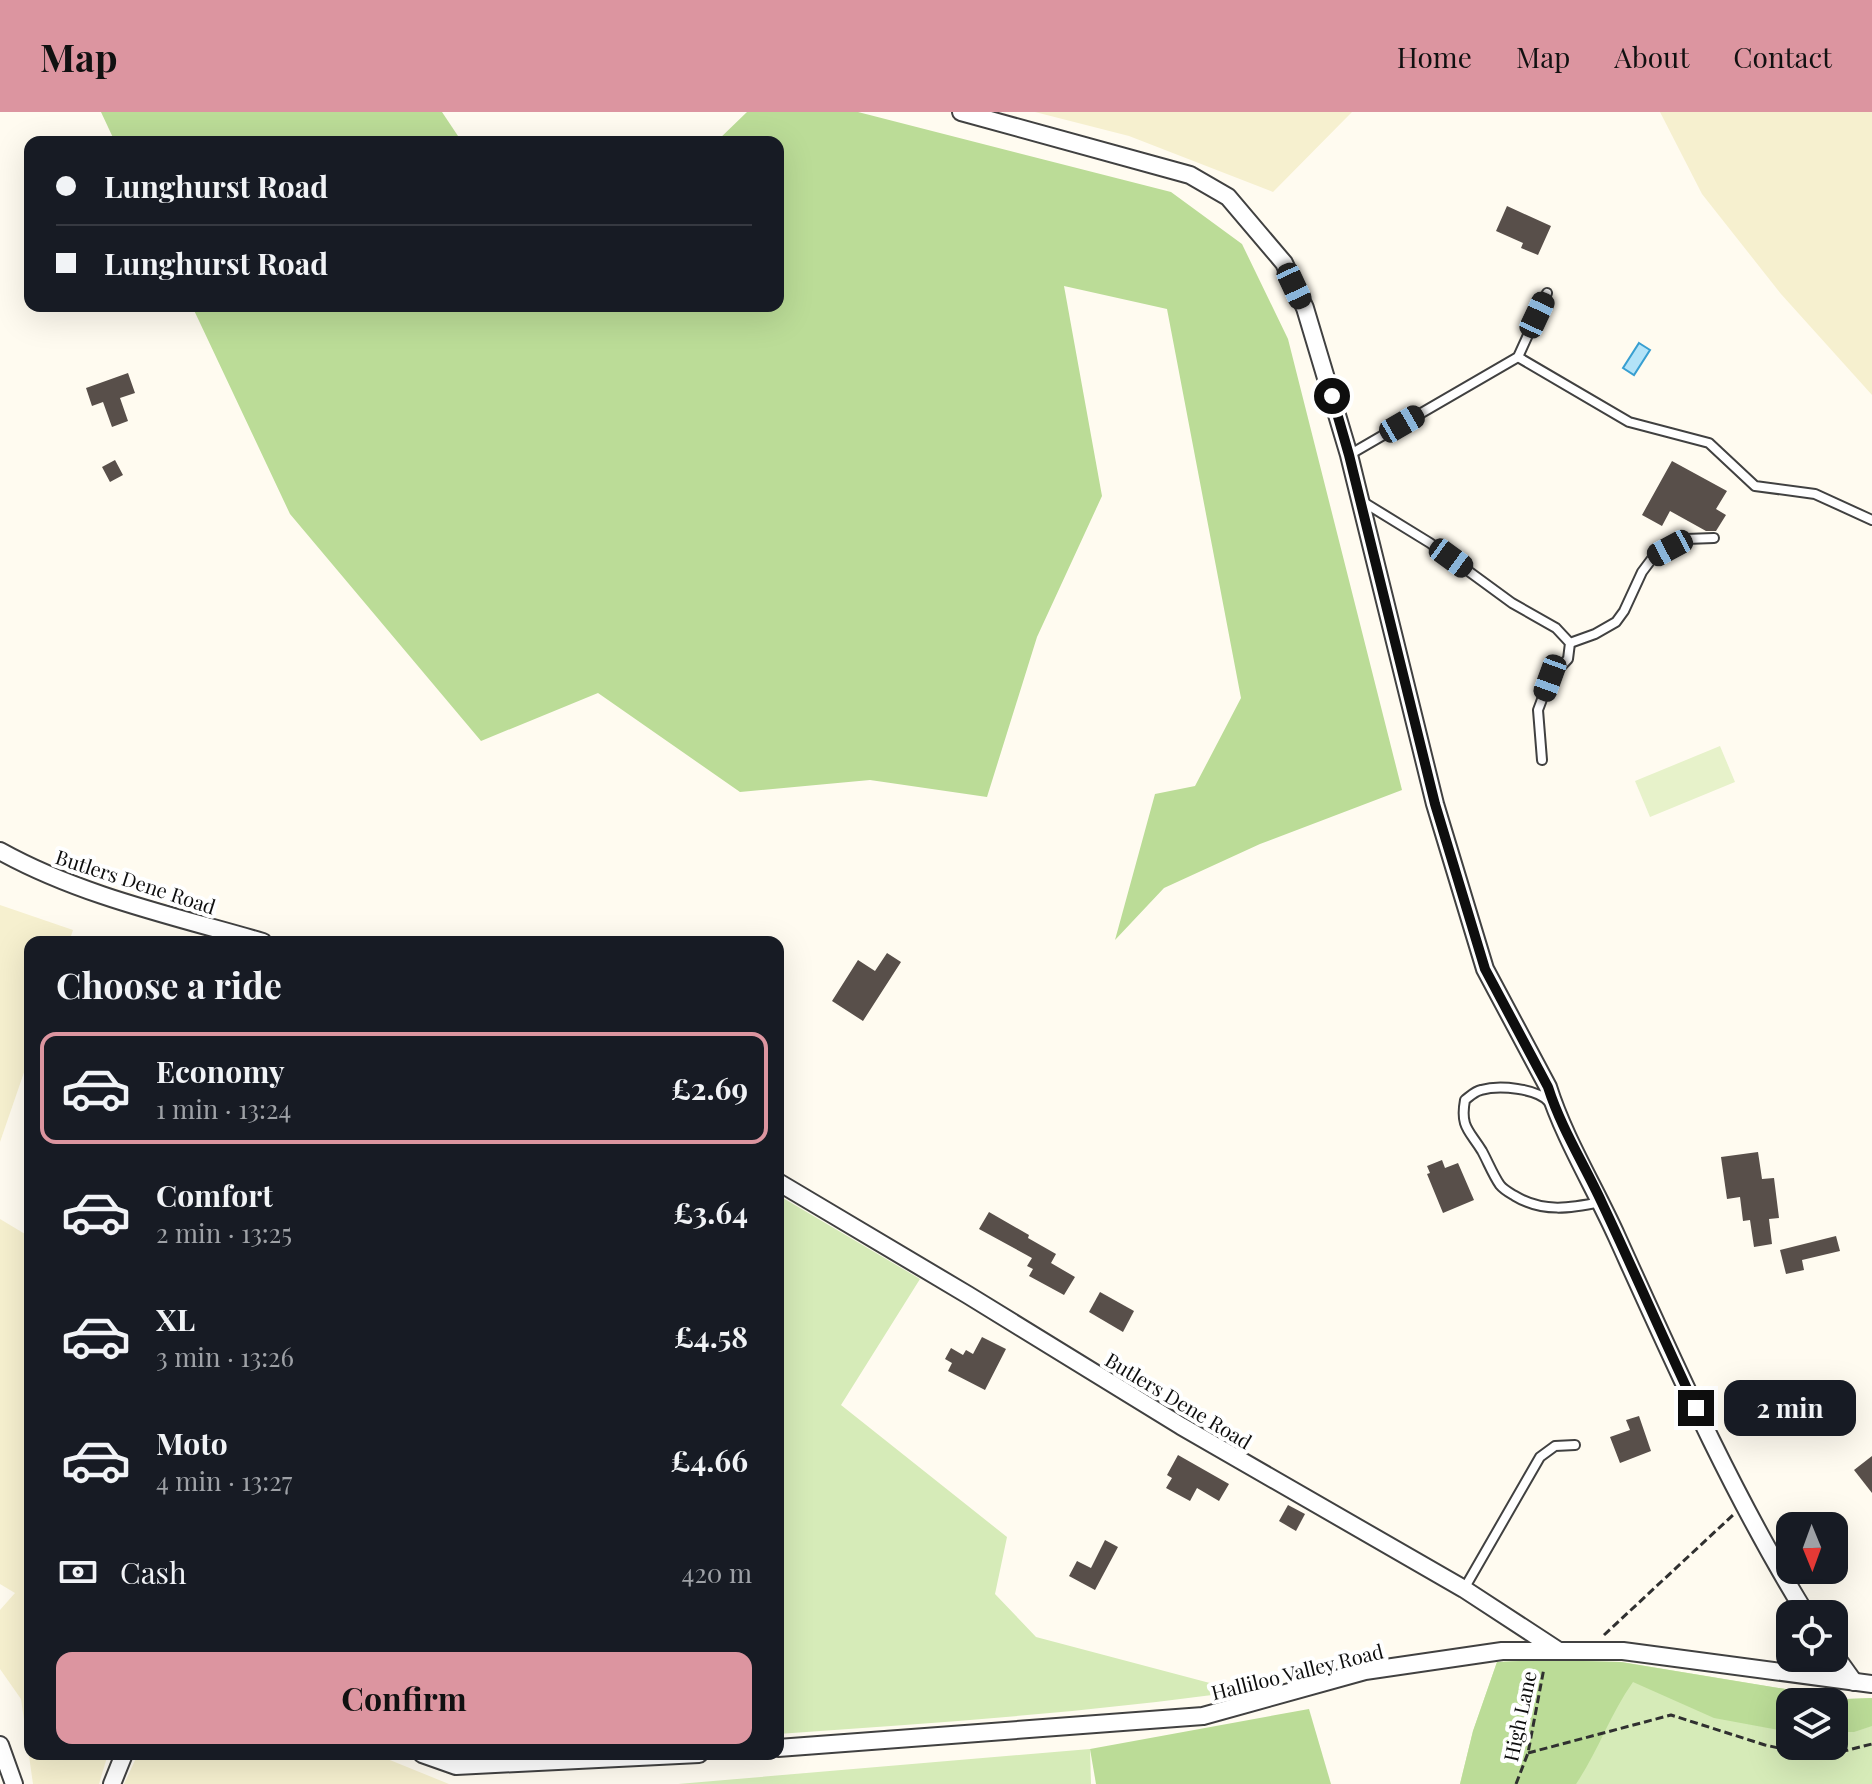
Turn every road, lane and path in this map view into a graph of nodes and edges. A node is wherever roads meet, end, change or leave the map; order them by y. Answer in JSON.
{"nodes":[{"id":1,"x":961,"y":112,"type":"edge"},
{"id":2,"x":1547,"y":293,"type":"dead end"},
{"id":3,"x":1518,"y":357,"type":"junction"},
{"id":4,"x":1349,"y":455,"type":"junction"},
{"id":5,"x":1360,"y":500,"type":"junction"},
{"id":6,"x":1872,"y":520,"type":"edge"},
{"id":7,"x":1714,"y":538,"type":"dead end"},
{"id":8,"x":1570,"y":643,"type":"junction"},
{"id":9,"x":1542,"y":760,"type":"dead end"},
{"id":10,"x":0,"y":851,"type":"edge"},
{"id":11,"x":243,"y":936,"type":"edge"},
{"id":12,"x":1555,"y":1108,"type":"junction"},
{"id":13,"x":784,"y":1186,"type":"edge"},
{"id":14,"x":1602,"y":1202,"type":"junction"},
{"id":15,"x":1575,"y":1445,"type":"dead end"},
{"id":16,"x":1744,"y":1505,"type":"junction"},
{"id":17,"x":1464,"y":1589,"type":"junction"},
{"id":18,"x":1798,"y":1600,"type":"edge"},
{"id":19,"x":1587,"y":1651,"type":"junction"},
{"id":20,"x":1553,"y":1652,"type":"junction"},
{"id":21,"x":1847,"y":1672,"type":"edge"},
{"id":22,"x":1854,"y":1682,"type":"junction"},
{"id":23,"x":1872,"y":1684,"type":"edge"},
{"id":24,"x":1872,"y":1744,"type":"edge"},
{"id":25,"x":0,"y":1745,"type":"edge"},
{"id":26,"x":784,"y":1748,"type":"edge"},
{"id":27,"x":1528,"y":1753,"type":"junction"},
{"id":28,"x":122,"y":1760,"type":"edge"},
{"id":29,"x":439,"y":1760,"type":"edge"},
{"id":30,"x":578,"y":1760,"type":"edge"},
{"id":31,"x":14,"y":1784,"type":"edge"},
{"id":32,"x":112,"y":1784,"type":"edge"},
{"id":33,"x":1516,"y":1784,"type":"edge"}],
"edges":[{"from":1,"to":4,"type":"street"},
{"from":2,"to":3,"type":"lane"},
{"from":3,"to":4,"type":"lane"},
{"from":3,"to":6,"type":"lane"},
{"from":4,"to":5,"type":"street"},
{"from":5,"to":8,"type":"lane"},
{"from":5,"to":12,"type":"street"},
{"from":7,"to":8,"type":"lane"},
{"from":8,"to":9,"type":"lane"},
{"from":10,"to":11,"type":"street","name":"Butlers Dene Road"},
{"from":12,"to":14,"type":"street"},
{"from":12,"to":14,"type":"lane"},
{"from":13,"to":17,"type":"street","name":"Butlers Dene Road"},
{"from":14,"to":16,"type":"street"},
{"from":15,"to":17,"type":"lane"},
{"from":16,"to":18,"type":"street"},
{"from":16,"to":19,"type":"path"},
{"from":17,"to":20,"type":"street","name":"Butlers Dene Road"},
{"from":19,"to":20,"type":"street","name":"Halliloo Valley Road"},
{"from":19,"to":22,"type":"street","name":"Halliloo Valley Road"},
{"from":20,"to":26,"type":"street","name":"Halliloo Valley Road"},
{"from":20,"to":27,"type":"path","name":"High Lane"},
{"from":21,"to":22,"type":"street"},
{"from":22,"to":23,"type":"street","name":"Halliloo Valley Road"},
{"from":24,"to":27,"type":"path"},
{"from":25,"to":31,"type":"street"},
{"from":27,"to":33,"type":"path","name":"High Lane"},
{"from":28,"to":32,"type":"street"},
{"from":29,"to":30,"type":"street"}]}
